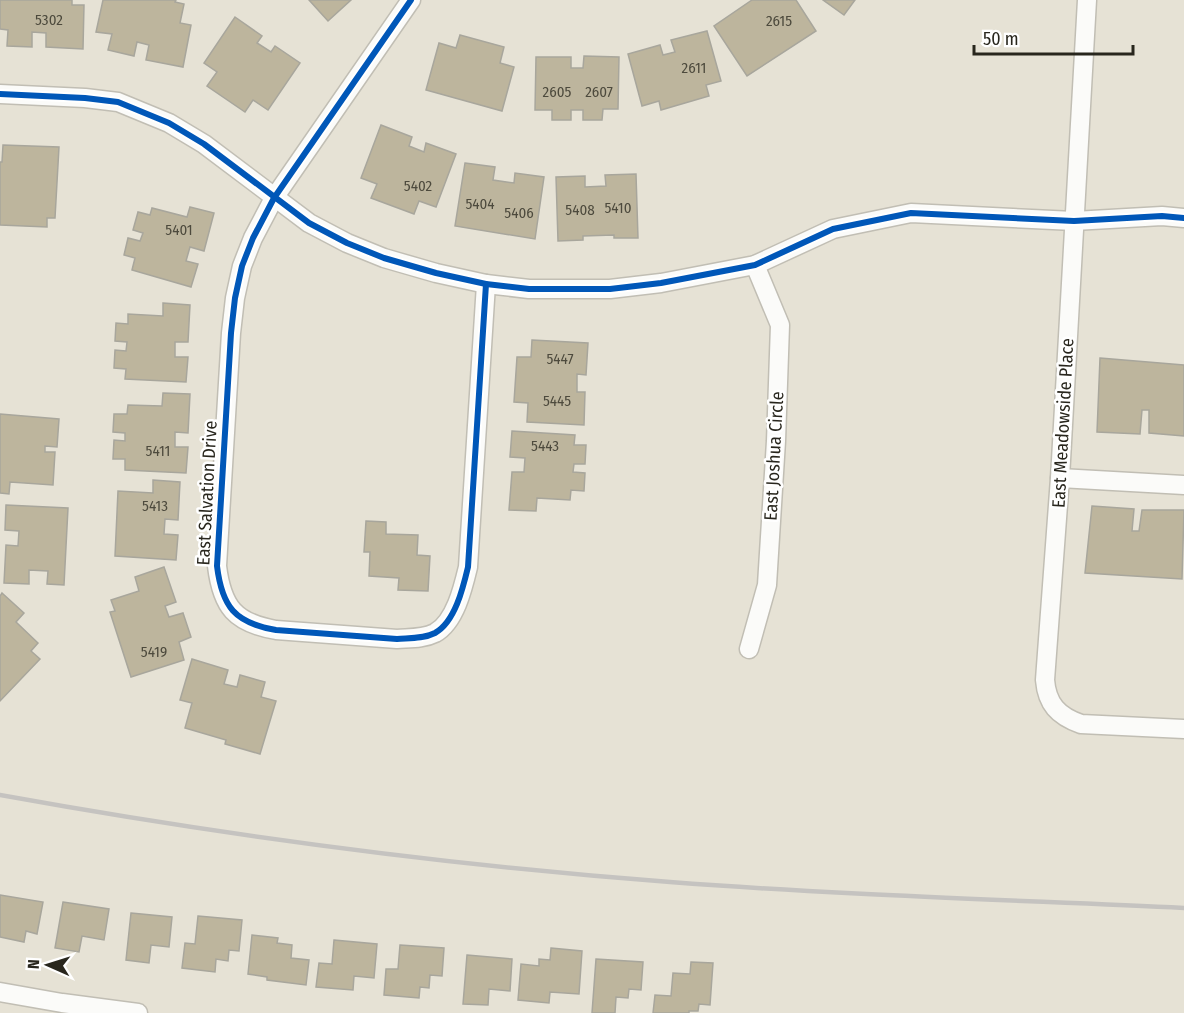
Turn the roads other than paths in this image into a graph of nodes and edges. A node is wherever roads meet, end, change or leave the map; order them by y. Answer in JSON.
{"nodes":[{"id":1,"x":411,"y":0,"type":"edge"},
{"id":2,"x":1087,"y":0,"type":"edge"},
{"id":3,"x":0,"y":94,"type":"edge"},
{"id":4,"x":274,"y":198,"type":"junction"},
{"id":5,"x":1184,"y":218,"type":"edge"},
{"id":6,"x":1074,"y":221,"type":"junction"},
{"id":7,"x":755,"y":266,"type":"junction"},
{"id":8,"x":486,"y":284,"type":"junction"},
{"id":9,"x":1060,"y":478,"type":"junction"},
{"id":10,"x":1184,"y":485,"type":"edge"},
{"id":11,"x":750,"y":650,"type":"dead end"},
{"id":12,"x":1184,"y":729,"type":"edge"},
{"id":13,"x":0,"y":992,"type":"edge"},
{"id":14,"x":138,"y":1013,"type":"edge"}],
"edges":[{"from":1,"to":4,"type":"street","name":"East Salvation Drive"},
{"from":2,"to":6,"type":"street","name":"East Meadowside Place"},
{"from":3,"to":4,"type":"street"},
{"from":4,"to":8,"type":"street"},
{"from":4,"to":8,"type":"street","name":"East Salvation Drive"},
{"from":5,"to":6,"type":"street"},
{"from":6,"to":7,"type":"street"},
{"from":6,"to":9,"type":"street","name":"East Meadowside Place"},
{"from":7,"to":8,"type":"street"},
{"from":7,"to":11,"type":"street","name":"East Joshua Circle"},
{"from":9,"to":10,"type":"street"},
{"from":9,"to":12,"type":"street","name":"East Meadowside Place"},
{"from":13,"to":14,"type":"street"}]}
